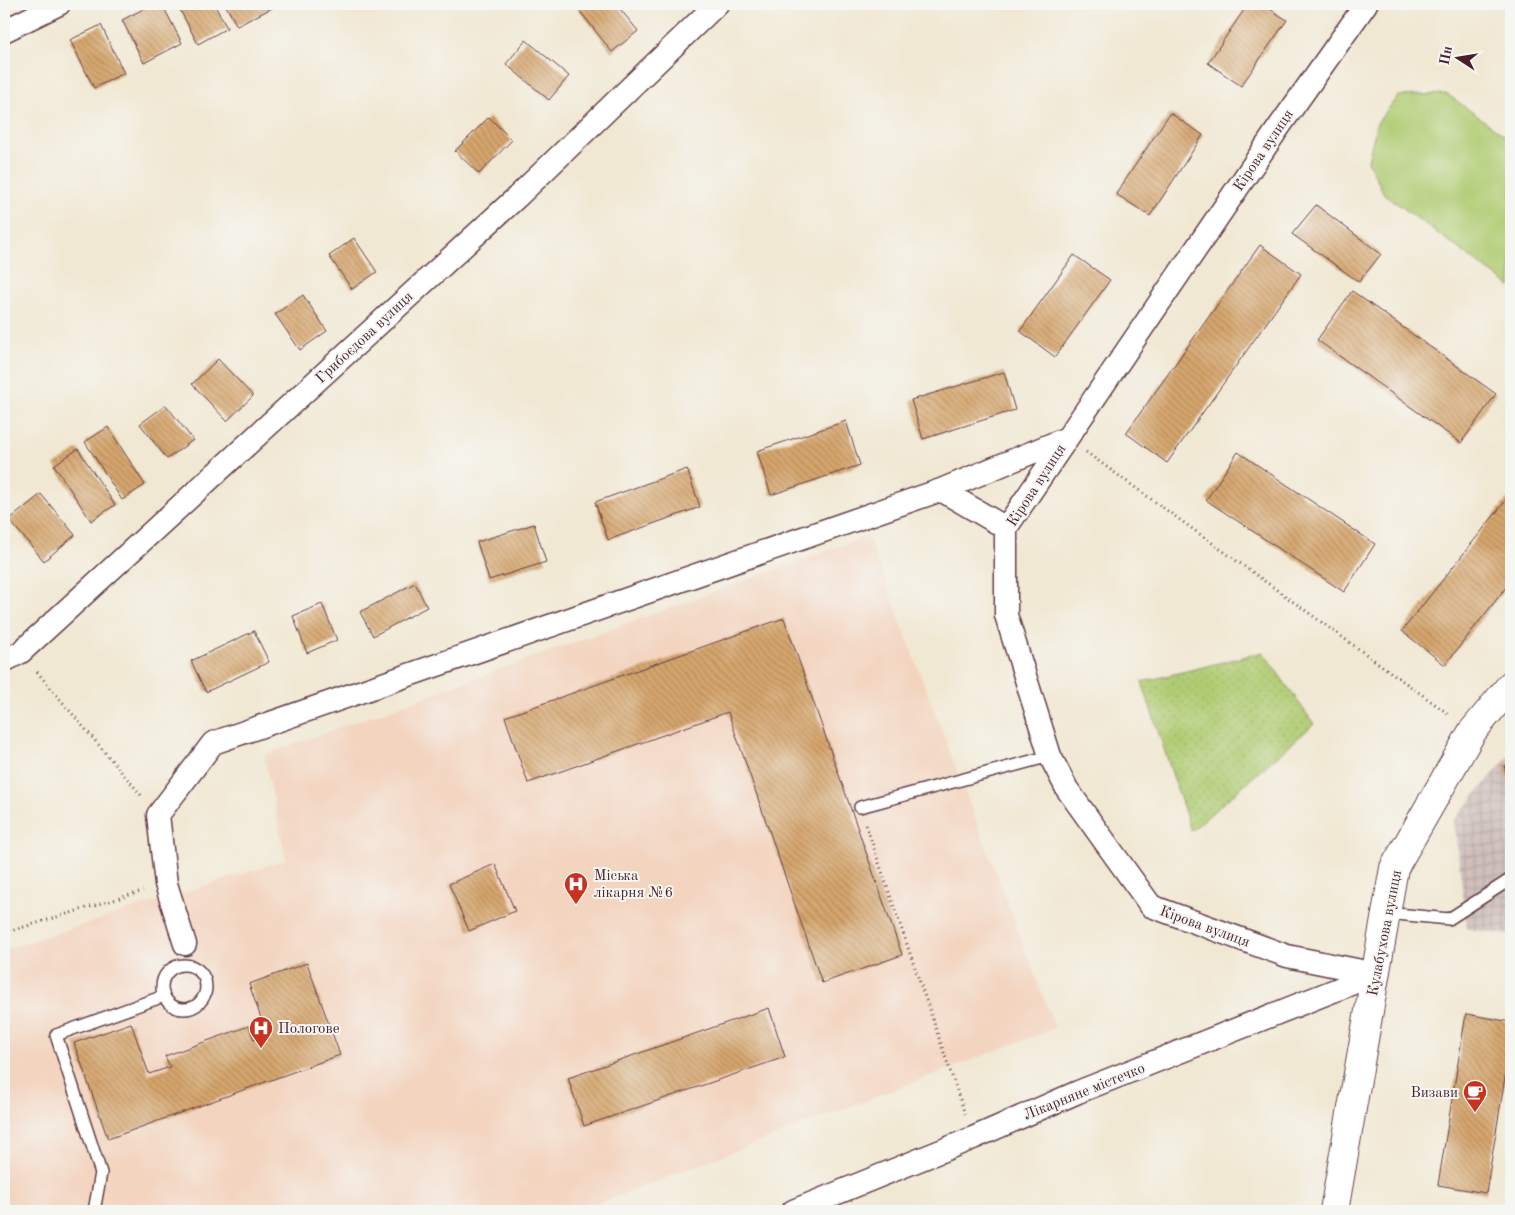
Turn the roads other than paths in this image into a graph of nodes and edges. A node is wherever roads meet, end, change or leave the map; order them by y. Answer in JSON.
{"nodes":[{"id":1,"x":59,"y":4,"type":"edge"},
{"id":2,"x":717,"y":4,"type":"edge"},
{"id":3,"x":1366,"y":4,"type":"edge"},
{"id":4,"x":4,"y":32,"type":"edge"},
{"id":5,"x":1068,"y":438,"type":"junction"},
{"id":6,"x":942,"y":490,"type":"junction"},
{"id":7,"x":1006,"y":528,"type":"junction"},
{"id":8,"x":12,"y":656,"type":"edge"},
{"id":9,"x":1511,"y":685,"type":"edge"},
{"id":10,"x":1050,"y":756,"type":"junction"},
{"id":11,"x":860,"y":808,"type":"road end"},
{"id":12,"x":1511,"y":879,"type":"edge"},
{"id":13,"x":1386,"y":913,"type":"junction"},
{"id":14,"x":186,"y":955,"type":"junction"},
{"id":15,"x":1376,"y":974,"type":"junction"},
{"id":16,"x":164,"y":996,"type":"junction"},
{"id":17,"x":94,"y":1211,"type":"edge"},
{"id":18,"x":794,"y":1211,"type":"edge"},
{"id":19,"x":1334,"y":1211,"type":"edge"}],
"edges":[{"from":1,"to":4,"type":"street"},
{"from":2,"to":8,"type":"street","name":"Грибоєдова вулиця"},
{"from":3,"to":5,"type":"street","name":"Кірова вулиця"},
{"from":5,"to":6,"type":"street"},
{"from":5,"to":7,"type":"street","name":"Кірова вулиця"},
{"from":6,"to":7,"type":"street"},
{"from":6,"to":14,"type":"street"},
{"from":7,"to":10,"type":"street","name":"Кірова вулиця"},
{"from":9,"to":13,"type":"street","name":"Кулабухова вулиця"},
{"from":10,"to":11,"type":"lane"},
{"from":10,"to":15,"type":"street","name":"Кірова вулиця"},
{"from":12,"to":13,"type":"lane"},
{"from":13,"to":15,"type":"street","name":"Кулабухова вулиця"},
{"from":14,"to":16,"type":"lane"},
{"from":14,"to":16,"type":"lane"},
{"from":15,"to":18,"type":"street","name":"Лікарняне містечко"},
{"from":15,"to":19,"type":"street","name":"Кулабухова вулиця"},
{"from":16,"to":17,"type":"lane"}]}
